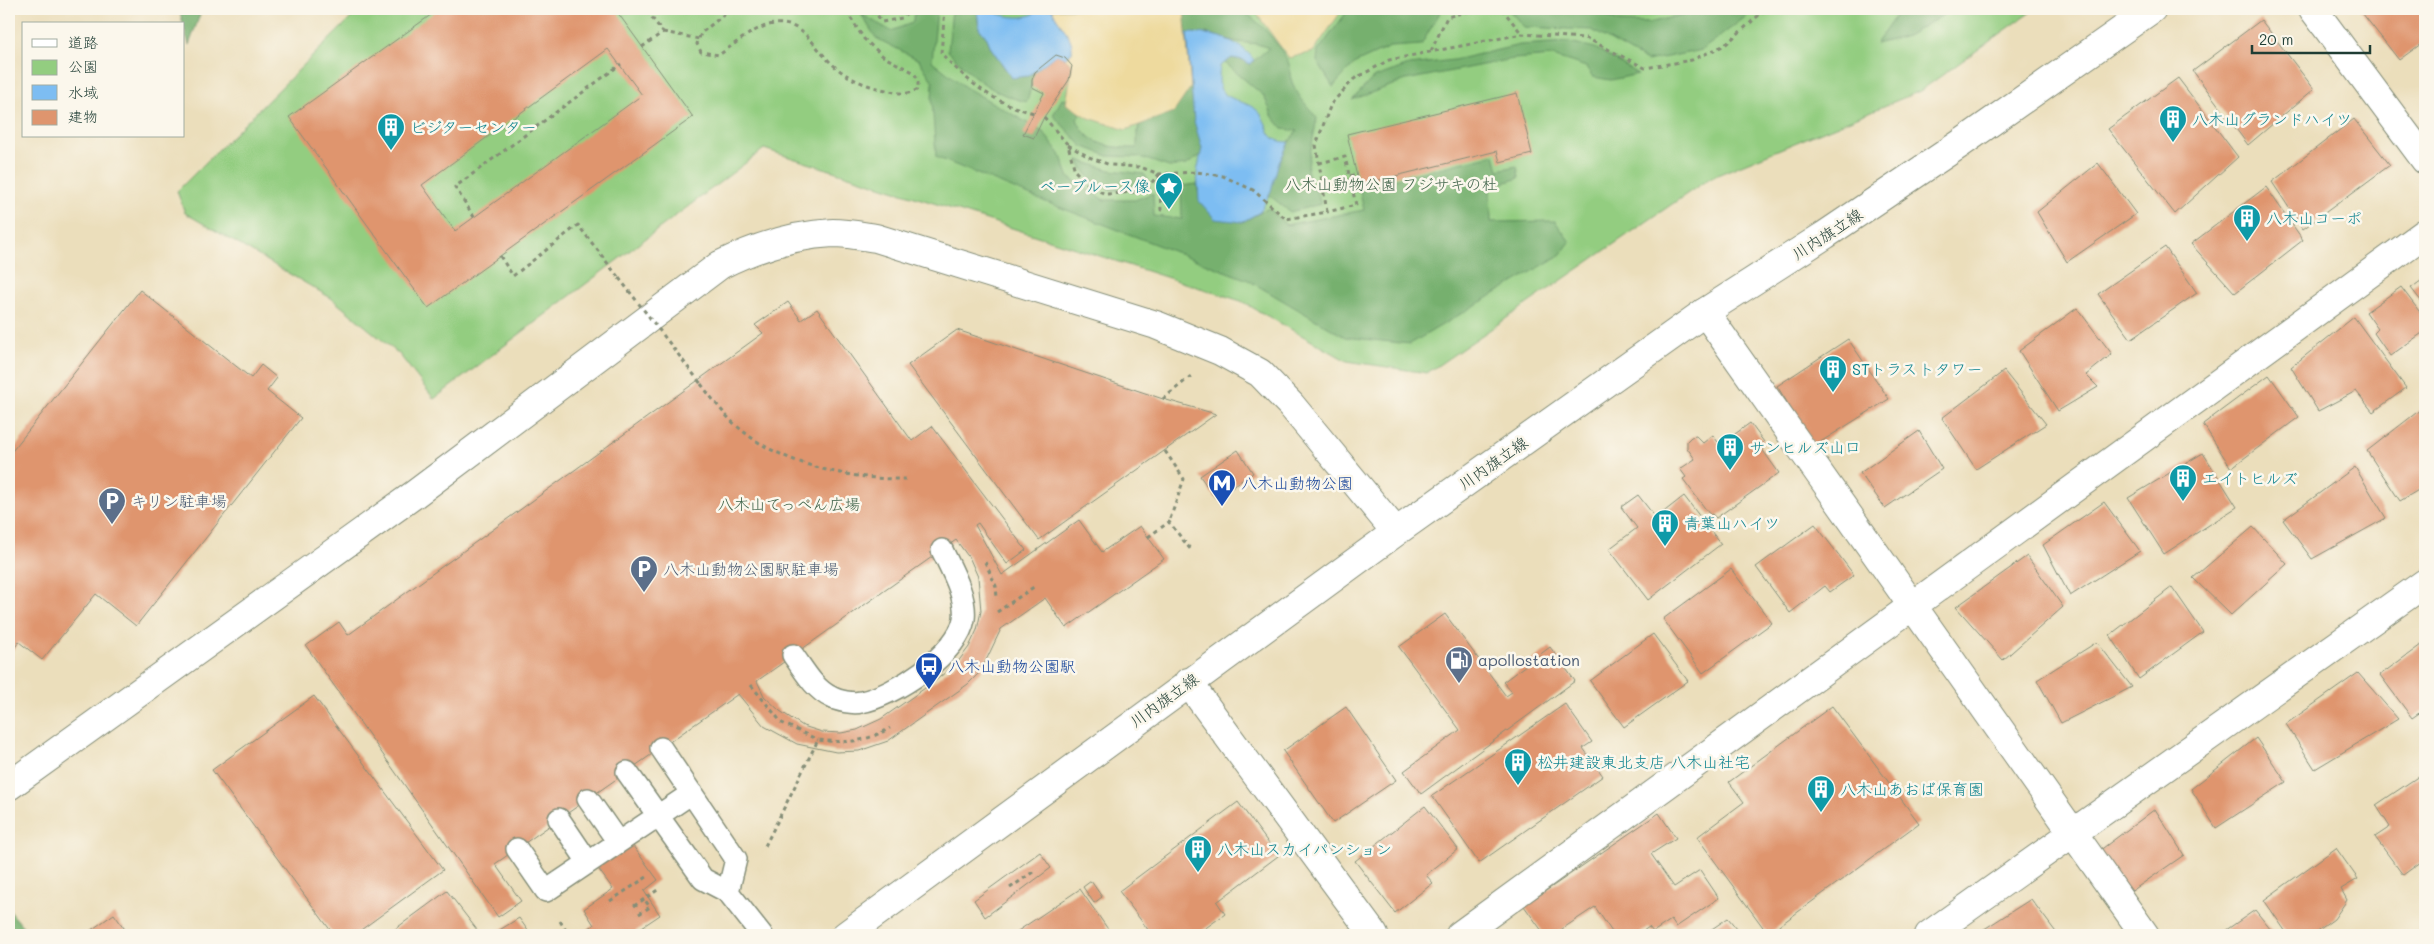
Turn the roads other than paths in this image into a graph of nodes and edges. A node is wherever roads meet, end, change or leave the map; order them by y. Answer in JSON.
{"nodes":[{"id":1,"x":2152,"y":9,"type":"edge"},
{"id":2,"x":2313,"y":9,"type":"edge"},
{"id":3,"x":2425,"y":160,"type":"edge"},
{"id":4,"x":2425,"y":233,"type":"edge"},
{"id":5,"x":1705,"y":312,"type":"junction"},
{"id":6,"x":1396,"y":532,"type":"junction"},
{"id":7,"x":942,"y":550,"type":"dead end"},
{"id":8,"x":2425,"y":583,"type":"edge"},
{"id":9,"x":1910,"y":606,"type":"junction"},
{"id":10,"x":794,"y":655,"type":"dead end"},
{"id":11,"x":1188,"y":682,"type":"junction"},
{"id":12,"x":661,"y":748,"type":"dead end"},
{"id":13,"x":627,"y":772,"type":"dead end"},
{"id":14,"x":9,"y":786,"type":"edge"},
{"id":15,"x":692,"y":793,"type":"junction"},
{"id":16,"x":588,"y":799,"type":"dead end"},
{"id":17,"x":658,"y":815,"type":"junction"},
{"id":18,"x":559,"y":819,"type":"dead end"},
{"id":19,"x":2073,"y":832,"type":"junction"},
{"id":20,"x":618,"y":842,"type":"junction"},
{"id":21,"x":517,"y":849,"type":"dead end"},
{"id":22,"x":588,"y":862,"type":"junction"},
{"id":23,"x":728,"y":892,"type":"junction"},
{"id":24,"x":762,"y":935,"type":"edge"},
{"id":25,"x":846,"y":935,"type":"edge"},
{"id":26,"x":1374,"y":935,"type":"edge"},
{"id":27,"x":1460,"y":935,"type":"edge"},
{"id":28,"x":1929,"y":935,"type":"edge"},
{"id":29,"x":2145,"y":935,"type":"edge"}],
"edges":[{"from":1,"to":5,"type":"street","name":"川内旗立線"},
{"from":2,"to":3,"type":"street"},
{"from":4,"to":9,"type":"street"},
{"from":5,"to":6,"type":"street","name":"川内旗立線"},
{"from":5,"to":9,"type":"street"},
{"from":6,"to":11,"type":"street","name":"川内旗立線"},
{"from":6,"to":14,"type":"street"},
{"from":7,"to":10,"type":"lane"},
{"from":8,"to":19,"type":"street"},
{"from":9,"to":19,"type":"street"},
{"from":9,"to":27,"type":"street"},
{"from":11,"to":25,"type":"street","name":"川内旗立線"},
{"from":11,"to":26,"type":"street"},
{"from":12,"to":15,"type":"lane"},
{"from":13,"to":17,"type":"lane"},
{"from":15,"to":17,"type":"lane"},
{"from":15,"to":23,"type":"lane"},
{"from":16,"to":20,"type":"lane"},
{"from":17,"to":20,"type":"lane"},
{"from":17,"to":23,"type":"lane"},
{"from":18,"to":22,"type":"lane"},
{"from":19,"to":28,"type":"street"},
{"from":19,"to":29,"type":"street"},
{"from":20,"to":22,"type":"lane"},
{"from":21,"to":22,"type":"lane"},
{"from":23,"to":24,"type":"lane"}]}
